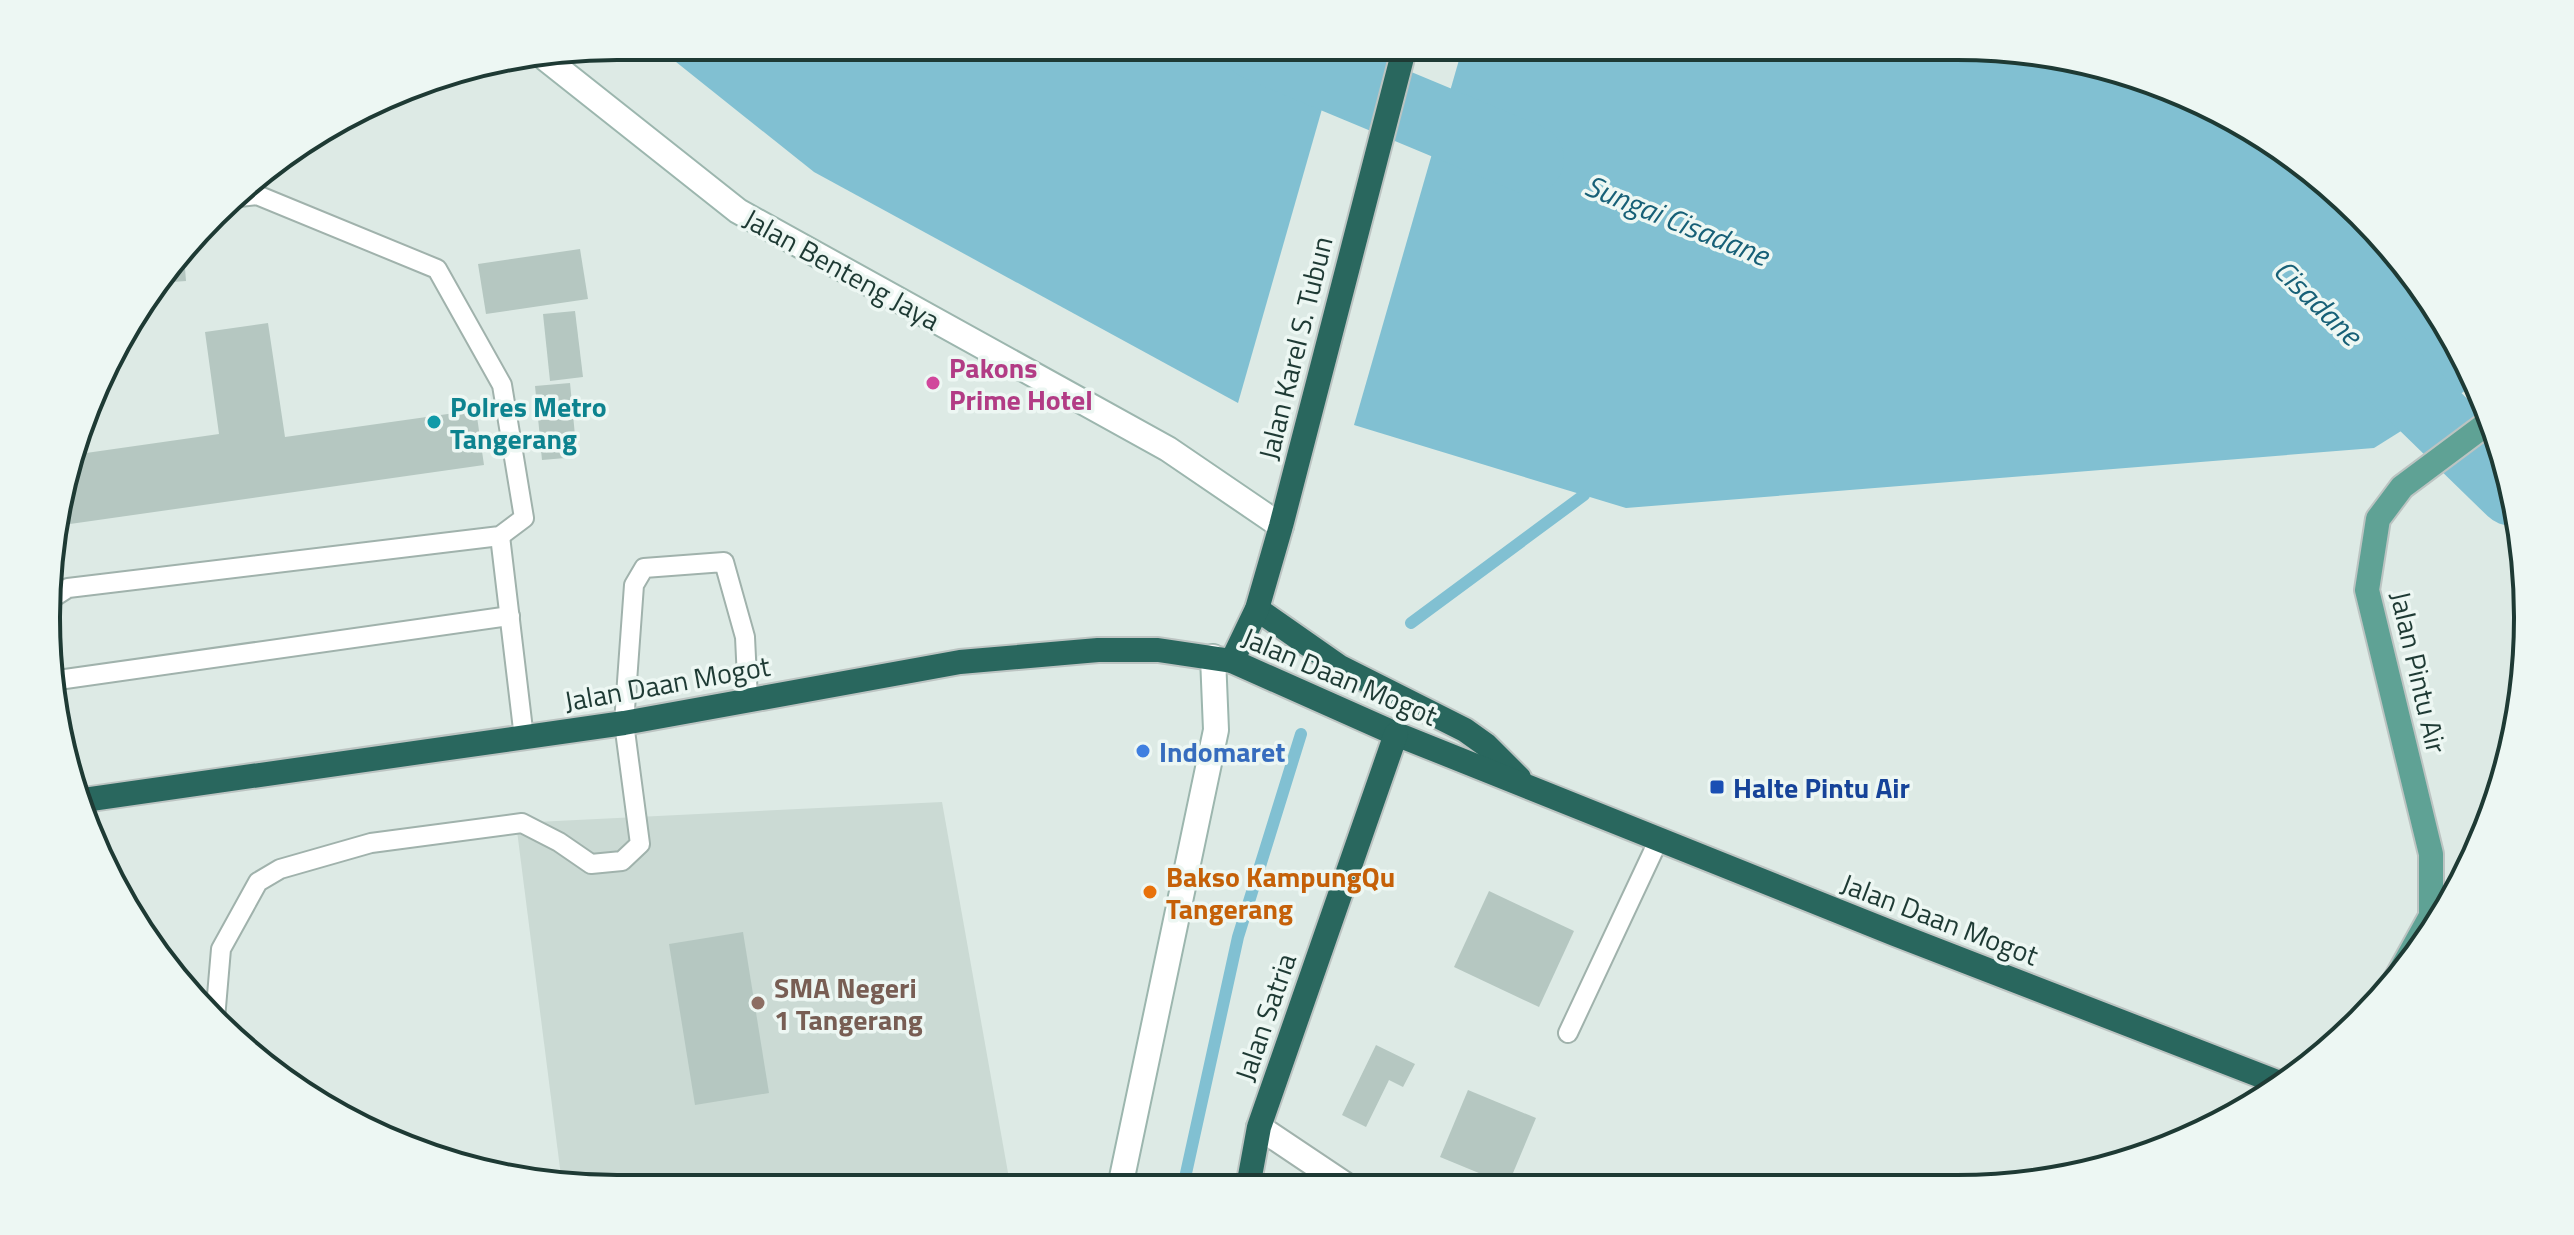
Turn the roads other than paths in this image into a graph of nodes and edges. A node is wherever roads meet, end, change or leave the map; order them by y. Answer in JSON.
{"nodes":[{"id":1,"x":1401,"y":60,"type":"edge"},
{"id":2,"x":553,"y":64,"type":"edge"},
{"id":3,"x":253,"y":195,"type":"edge"},
{"id":4,"x":2481,"y":428,"type":"edge"},
{"id":5,"x":1281,"y":526,"type":"junction"},
{"id":6,"x":500,"y":536,"type":"junction"},
{"id":7,"x":61,"y":593,"type":"edge"},
{"id":8,"x":1257,"y":609,"type":"junction"},
{"id":9,"x":510,"y":616,"type":"junction"},
{"id":10,"x":1222,"y":659,"type":"junction"},
{"id":11,"x":64,"y":679,"type":"edge"},
{"id":12,"x":748,"y":700,"type":"junction"},
{"id":13,"x":624,"y":723,"type":"junction"},
{"id":14,"x":1396,"y":734,"type":"junction"},
{"id":15,"x":524,"y":738,"type":"junction"},
{"id":16,"x":1526,"y":785,"type":"junction"},
{"id":17,"x":91,"y":799,"type":"edge"},
{"id":18,"x":1659,"y":839,"type":"junction"},
{"id":19,"x":2431,"y":909,"type":"edge"},
{"id":20,"x":216,"y":1005,"type":"edge"},
{"id":21,"x":1568,"y":1033,"type":"dead end"},
{"id":22,"x":2269,"y":1079,"type":"edge"},
{"id":23,"x":1259,"y":1127,"type":"junction"},
{"id":24,"x":1123,"y":1175,"type":"edge"},
{"id":25,"x":1250,"y":1175,"type":"edge"},
{"id":26,"x":1323,"y":1175,"type":"edge"}],
"edges":[{"from":1,"to":5,"type":"highway","name":"Jalan Karel S. Tubun"},
{"from":2,"to":5,"type":"street","name":"Jalan Benteng Jaya"},
{"from":3,"to":6,"type":"lane"},
{"from":4,"to":19,"type":"main road","name":"Jalan Pintu Air"},
{"from":5,"to":8,"type":"highway","name":"Jalan Karel S. Tubun"},
{"from":6,"to":7,"type":"lane"},
{"from":6,"to":9,"type":"lane"},
{"from":8,"to":10,"type":"highway","name":"Jalan Karel S. Tubun"},
{"from":8,"to":16,"type":"highway"},
{"from":9,"to":11,"type":"lane"},
{"from":9,"to":15,"type":"lane"},
{"from":10,"to":12,"type":"highway","name":"Jalan Daan Mogot"},
{"from":10,"to":14,"type":"highway","name":"Jalan Daan Mogot"},
{"from":10,"to":24,"type":"street"},
{"from":12,"to":13,"type":"highway","name":"Jalan Daan Mogot"},
{"from":12,"to":13,"type":"lane"},
{"from":13,"to":15,"type":"highway","name":"Jalan Daan Mogot"},
{"from":13,"to":20,"type":"lane"},
{"from":14,"to":16,"type":"highway","name":"Jalan Daan Mogot"},
{"from":14,"to":23,"type":"highway","name":"Jalan Satria"},
{"from":15,"to":17,"type":"highway","name":"Jalan Daan Mogot"},
{"from":16,"to":18,"type":"highway","name":"Jalan Daan Mogot"},
{"from":18,"to":21,"type":"lane"},
{"from":18,"to":22,"type":"highway","name":"Jalan Daan Mogot"},
{"from":23,"to":25,"type":"highway","name":"Jalan Satria"},
{"from":23,"to":26,"type":"street"}]}
